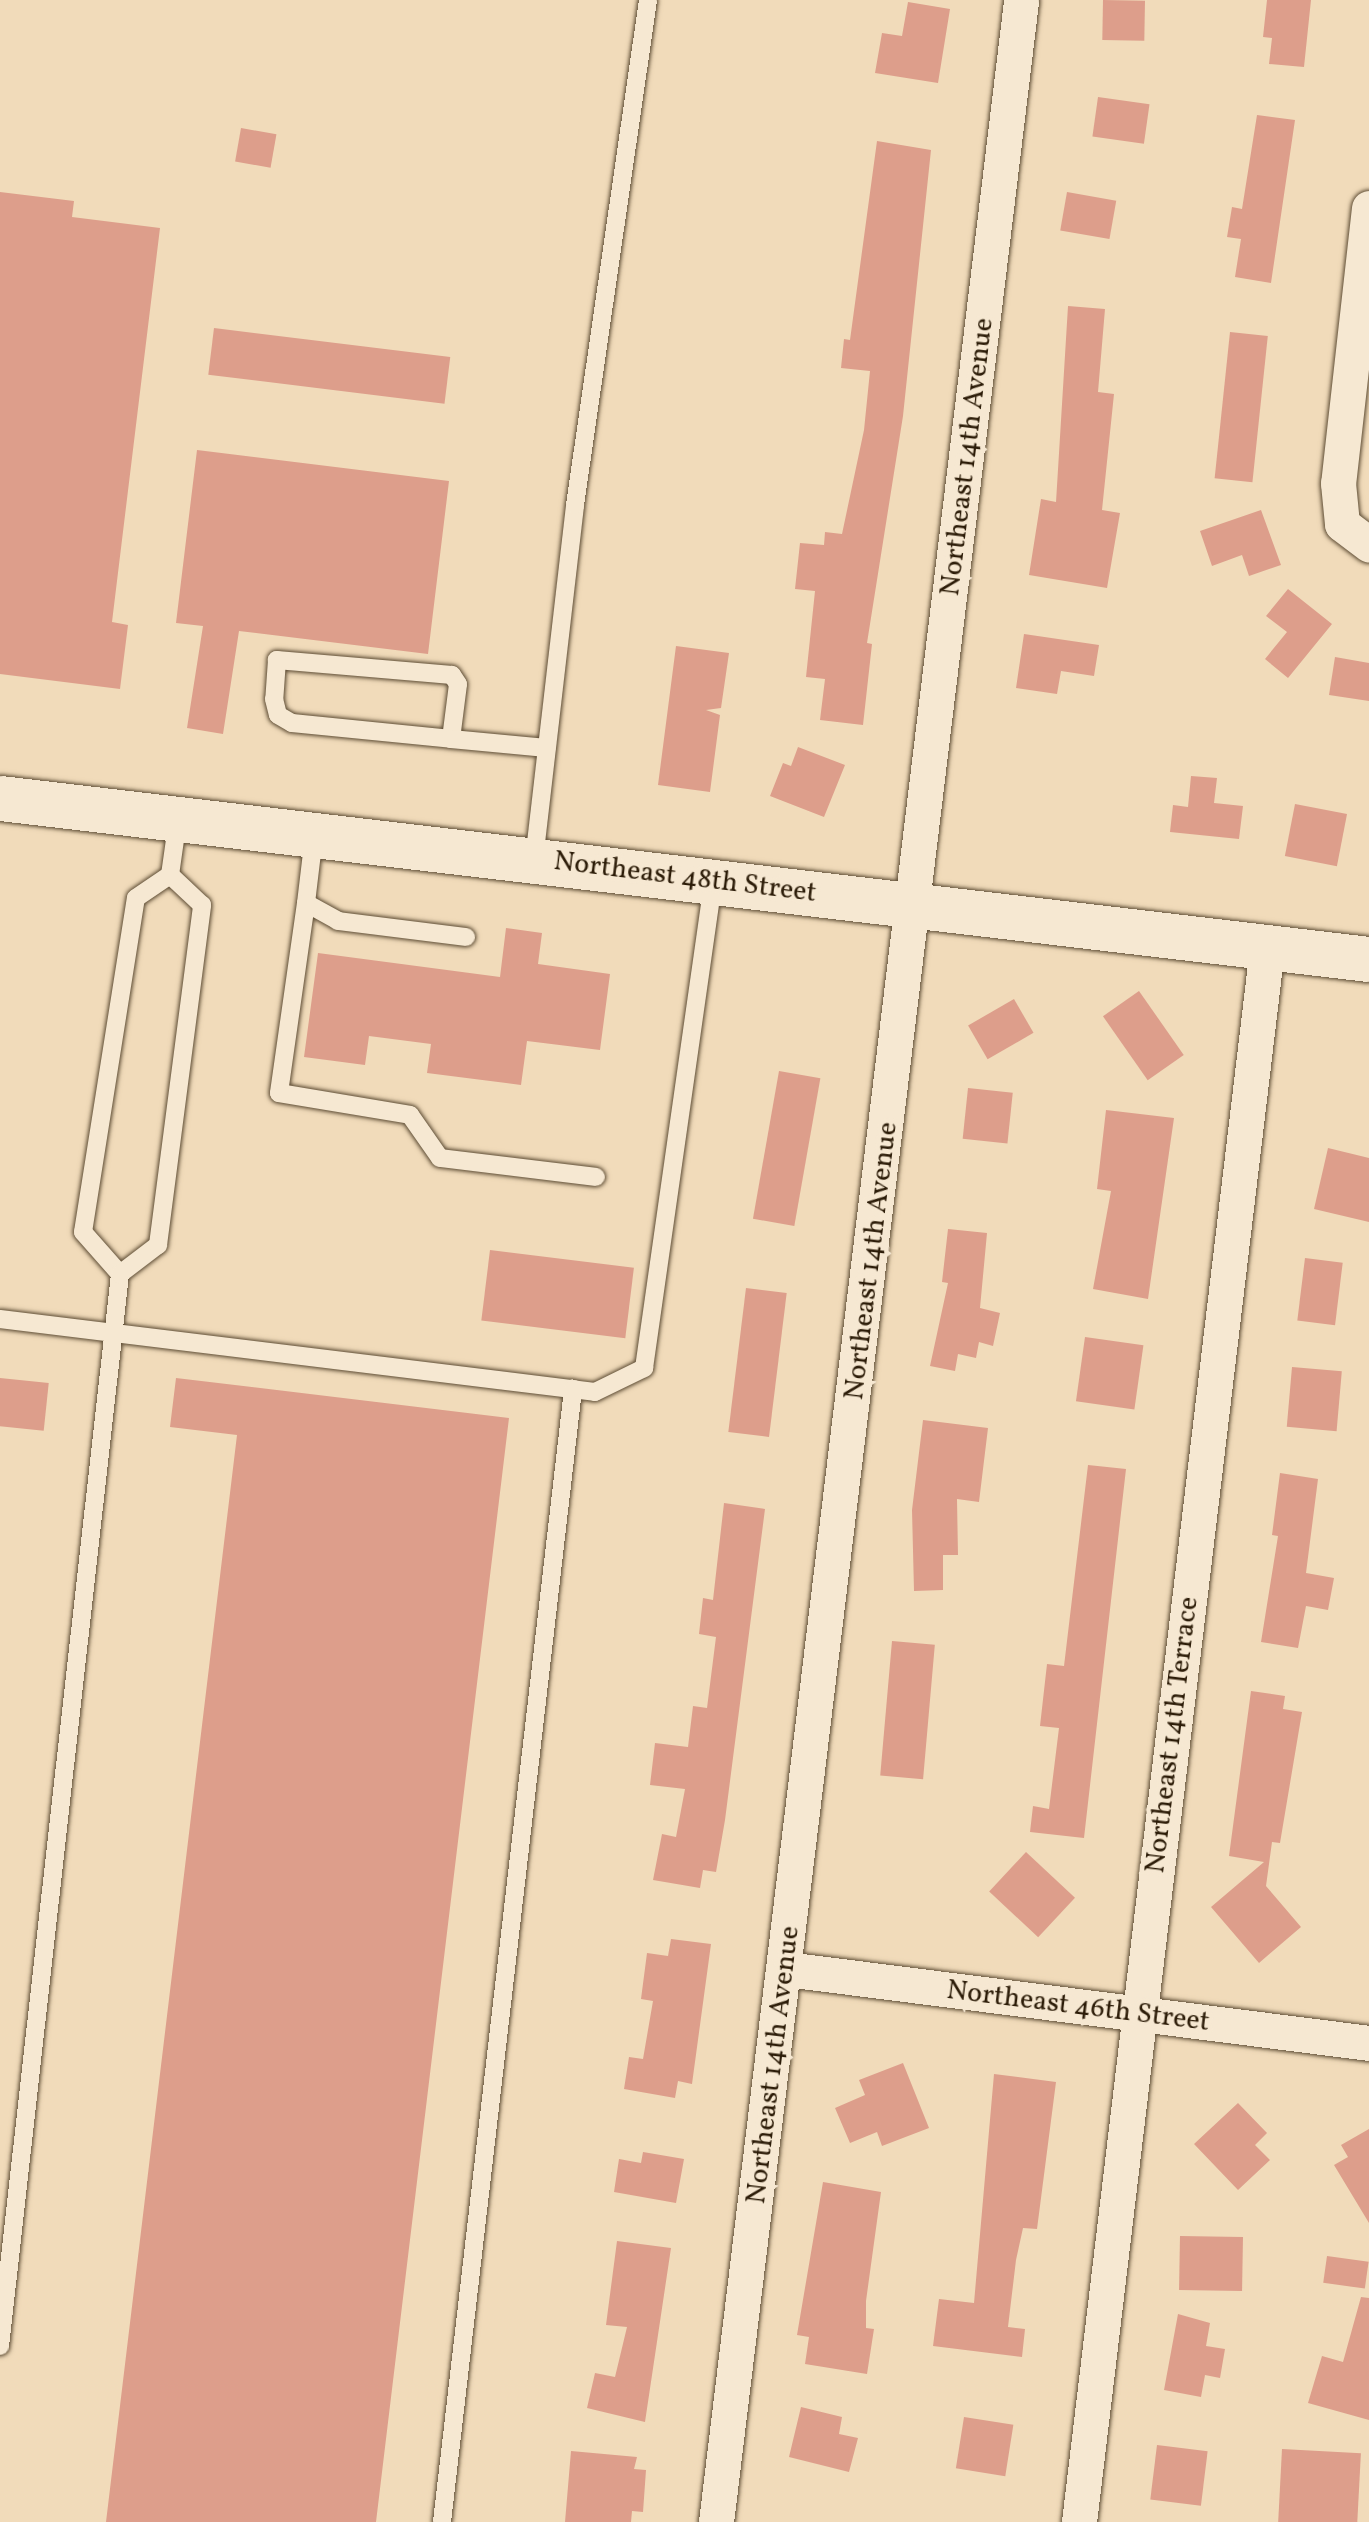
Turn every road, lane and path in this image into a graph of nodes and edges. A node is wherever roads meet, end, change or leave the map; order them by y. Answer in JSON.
{"nodes":[{"id":1,"x":648,"y":0,"type":"edge"},
{"id":2,"x":1021,"y":0,"type":"edge"},
{"id":3,"x":1369,"y":208,"type":"edge"},
{"id":4,"x":1355,"y":534,"type":"edge"},
{"id":5,"x":451,"y":738,"type":"junction"},
{"id":6,"x":547,"y":748,"type":"junction"},
{"id":7,"x":0,"y":798,"type":"edge"},
{"id":8,"x":178,"y":819,"type":"junction"},
{"id":9,"x":314,"y":835,"type":"junction"},
{"id":10,"x":534,"y":861,"type":"junction"},
{"id":11,"x":170,"y":875,"type":"junction"},
{"id":12,"x":713,"y":882,"type":"junction"},
{"id":13,"x":306,"y":903,"type":"junction"},
{"id":14,"x":916,"y":905,"type":"junction"},
{"id":15,"x":466,"y":936,"type":"dead end"},
{"id":16,"x":1267,"y":947,"type":"junction"},
{"id":17,"x":1369,"y":959,"type":"edge"},
{"id":18,"x":596,"y":1177,"type":"dead end"},
{"id":19,"x":120,"y":1274,"type":"junction"},
{"id":20,"x":0,"y":1319,"type":"edge"},
{"id":21,"x":114,"y":1333,"type":"junction"},
{"id":22,"x":573,"y":1389,"type":"junction"},
{"id":23,"x":786,"y":1969,"type":"junction"},
{"id":24,"x":1139,"y":2015,"type":"junction"},
{"id":25,"x":1369,"y":2043,"type":"edge"},
{"id":26,"x":0,"y":2346,"type":"edge"},
{"id":27,"x":442,"y":2522,"type":"edge"},
{"id":28,"x":716,"y":2522,"type":"edge"},
{"id":29,"x":1080,"y":2522,"type":"edge"}],
"edges":[{"from":1,"to":6,"type":"lane"},
{"from":2,"to":14,"type":"street","name":"Northeast 14th Avenue"},
{"from":3,"to":4,"type":"street"},
{"from":5,"to":5,"type":"lane"},
{"from":5,"to":6,"type":"lane"},
{"from":6,"to":10,"type":"lane"},
{"from":7,"to":8,"type":"street","name":"Northeast 48th Street"},
{"from":8,"to":9,"type":"street","name":"Northeast 48th Street"},
{"from":8,"to":11,"type":"lane"},
{"from":9,"to":10,"type":"street","name":"Northeast 48th Street"},
{"from":9,"to":13,"type":"lane"},
{"from":10,"to":12,"type":"street","name":"Northeast 48th Street"},
{"from":11,"to":19,"type":"lane"},
{"from":11,"to":19,"type":"lane"},
{"from":12,"to":14,"type":"street","name":"Northeast 48th Street"},
{"from":12,"to":22,"type":"lane"},
{"from":13,"to":15,"type":"lane"},
{"from":13,"to":18,"type":"lane"},
{"from":14,"to":16,"type":"street","name":"Northeast 48th Street"},
{"from":14,"to":23,"type":"street","name":"Northeast 14th Avenue"},
{"from":16,"to":17,"type":"street","name":"Northeast 48th Street"},
{"from":16,"to":24,"type":"street","name":"Northeast 14th Terrace"},
{"from":19,"to":21,"type":"lane"},
{"from":20,"to":21,"type":"lane"},
{"from":21,"to":22,"type":"lane"},
{"from":21,"to":26,"type":"lane"},
{"from":22,"to":27,"type":"lane"},
{"from":23,"to":24,"type":"street","name":"Northeast 46th Street"},
{"from":23,"to":28,"type":"street","name":"Northeast 14th Avenue"},
{"from":24,"to":25,"type":"street","name":"Northeast 46th Street"},
{"from":24,"to":29,"type":"street","name":"Northeast 14th Terrace"}]}
